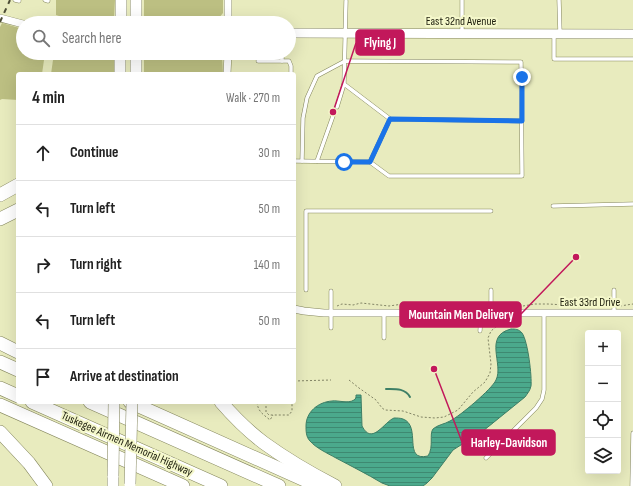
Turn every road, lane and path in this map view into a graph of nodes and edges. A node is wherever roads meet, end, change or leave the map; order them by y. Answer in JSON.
{"nodes":[{"id":1,"x":15,"y":0,"type":"edge"},
{"id":2,"x":19,"y":0,"type":"edge"},
{"id":3,"x":121,"y":0,"type":"edge"},
{"id":4,"x":136,"y":0,"type":"edge"},
{"id":5,"x":228,"y":0,"type":"edge"},
{"id":6,"x":462,"y":0,"type":"edge"},
{"id":7,"x":559,"y":0,"type":"edge"},
{"id":8,"x":346,"y":1,"type":"dead end"},
{"id":9,"x":121,"y":16,"type":"edge"},
{"id":10,"x":136,"y":16,"type":"edge"},
{"id":11,"x":228,"y":16,"type":"edge"},
{"id":12,"x":0,"y":18,"type":"edge"},
{"id":13,"x":16,"y":22,"type":"edge"},
{"id":14,"x":296,"y":33,"type":"edge"},
{"id":15,"x":345,"y":33,"type":"junction"},
{"id":16,"x":462,"y":34,"type":"junction"},
{"id":17,"x":557,"y":34,"type":"junction"},
{"id":18,"x":633,"y":34,"type":"edge"},
{"id":19,"x":633,"y":59,"type":"edge"},
{"id":20,"x":120,"y":60,"type":"edge"},
{"id":21,"x":136,"y":60,"type":"edge"},
{"id":22,"x":228,"y":60,"type":"edge"},
{"id":23,"x":258,"y":61,"type":"dead end"},
{"id":24,"x":282,"y":61,"type":"joint"},
{"id":25,"x":345,"y":61,"type":"junction"},
{"id":26,"x":120,"y":72,"type":"edge"},
{"id":27,"x":136,"y":72,"type":"edge"},
{"id":28,"x":227,"y":72,"type":"edge"},
{"id":29,"x":291,"y":72,"type":"edge"},
{"id":30,"x":344,"y":84,"type":"junction"},
{"id":31,"x":337,"y":107,"type":"dead end"},
{"id":32,"x":334,"y":116,"type":"dead end"},
{"id":33,"x":390,"y":119,"type":"junction"},
{"id":34,"x":522,"y":121,"type":"junction"},
{"id":35,"x":296,"y":161,"type":"edge"},
{"id":36,"x":302,"y":161,"type":"junction"},
{"id":37,"x":317,"y":161,"type":"junction"},
{"id":38,"x":370,"y":162,"type":"junction"},
{"id":39,"x":16,"y":186,"type":"edge"},
{"id":40,"x":0,"y":195,"type":"edge"},
{"id":41,"x":633,"y":204,"type":"edge"},
{"id":42,"x":553,"y":206,"type":"dead end"},
{"id":43,"x":16,"y":211,"type":"edge"},
{"id":44,"x":491,"y":211,"type":"dead end"},
{"id":45,"x":0,"y":219,"type":"edge"},
{"id":46,"x":306,"y":290,"type":"dead end"},
{"id":47,"x":491,"y":290,"type":"dead end"},
{"id":48,"x":614,"y":290,"type":"dead end"},
{"id":49,"x":331,"y":291,"type":"dead end"},
{"id":50,"x":491,"y":304,"type":"junction"},
{"id":51,"x":633,"y":304,"type":"edge"},
{"id":52,"x":522,"y":306,"type":"dead end"},
{"id":53,"x":516,"y":307,"type":"dead end"},
{"id":54,"x":296,"y":309,"type":"edge"},
{"id":55,"x":331,"y":309,"type":"junction"},
{"id":56,"x":614,"y":310,"type":"junction"},
{"id":57,"x":384,"y":312,"type":"junction"},
{"id":58,"x":481,"y":312,"type":"junction"},
{"id":59,"x":494,"y":312,"type":"junction"},
{"id":60,"x":544,"y":312,"type":"junction"},
{"id":61,"x":633,"y":313,"type":"edge"},
{"id":62,"x":331,"y":328,"type":"dead end"},
{"id":63,"x":480,"y":331,"type":"dead end"},
{"id":64,"x":384,"y":338,"type":"dead end"},
{"id":65,"x":0,"y":343,"type":"edge"},
{"id":66,"x":16,"y":351,"type":"edge"},
{"id":67,"x":0,"y":362,"type":"edge"},
{"id":68,"x":16,"y":369,"type":"edge"},
{"id":69,"x":331,"y":380,"type":"dead end"},
{"id":70,"x":349,"y":380,"type":"dead end"},
{"id":71,"x":296,"y":381,"type":"edge"},
{"id":72,"x":0,"y":388,"type":"edge"},
{"id":73,"x":16,"y":395,"type":"edge"},
{"id":74,"x":36,"y":404,"type":"edge"},
{"id":75,"x":94,"y":404,"type":"edge"},
{"id":76,"x":114,"y":404,"type":"edge"},
{"id":77,"x":131,"y":404,"type":"edge"},
{"id":78,"x":135,"y":404,"type":"edge"},
{"id":79,"x":223,"y":404,"type":"edge"},
{"id":80,"x":258,"y":404,"type":"edge"},
{"id":81,"x":266,"y":404,"type":"edge"},
{"id":82,"x":292,"y":404,"type":"edge"},
{"id":83,"x":0,"y":405,"type":"edge"},
{"id":84,"x":273,"y":415,"type":"junction"},
{"id":85,"x":0,"y":432,"type":"edge"},
{"id":86,"x":633,"y":433,"type":"edge"},
{"id":87,"x":486,"y":458,"type":"dead end"},
{"id":88,"x":113,"y":481,"type":"edge"},
{"id":89,"x":130,"y":485,"type":"edge"},
{"id":90,"x":46,"y":486,"type":"edge"},
{"id":91,"x":182,"y":486,"type":"edge"},
{"id":92,"x":221,"y":486,"type":"edge"},
{"id":93,"x":279,"y":486,"type":"edge"},
{"id":94,"x":318,"y":486,"type":"edge"},
{"id":95,"x":335,"y":486,"type":"edge"},
{"id":96,"x":632,"y":486,"type":"edge"}],
"edges":[{"from":1,"to":2,"type":"lane"},
{"from":3,"to":9,"type":"main road"},
{"from":4,"to":10,"type":"main road"},
{"from":5,"to":11,"type":"street"},
{"from":6,"to":16,"type":"lane"},
{"from":7,"to":17,"type":"lane"},
{"from":8,"to":15,"type":"lane"},
{"from":12,"to":13,"type":"street"},
{"from":14,"to":15,"type":"street","name":"East 32nd Avenue"},
{"from":15,"to":16,"type":"street","name":"East 32nd Avenue"},
{"from":15,"to":25,"type":"lane"},
{"from":16,"to":17,"type":"street","name":"East 32nd Avenue"},
{"from":17,"to":18,"type":"street","name":"East 32nd Avenue"},
{"from":17,"to":19,"type":"lane"},
{"from":20,"to":26,"type":"main road"},
{"from":21,"to":27,"type":"main road"},
{"from":22,"to":28,"type":"street"},
{"from":23,"to":24,"type":"lane"},
{"from":24,"to":29,"type":"lane"},
{"from":25,"to":30,"type":"lane"},
{"from":25,"to":34,"type":"lane"},
{"from":25,"to":36,"type":"lane"},
{"from":30,"to":31,"type":"lane"},
{"from":30,"to":33,"type":"lane"},
{"from":32,"to":37,"type":"lane"},
{"from":33,"to":34,"type":"lane"},
{"from":33,"to":38,"type":"lane"},
{"from":34,"to":38,"type":"lane"},
{"from":35,"to":36,"type":"lane"},
{"from":36,"to":37,"type":"lane"},
{"from":37,"to":38,"type":"lane"},
{"from":39,"to":40,"type":"highway"},
{"from":41,"to":42,"type":"lane"},
{"from":43,"to":45,"type":"highway"},
{"from":44,"to":46,"type":"lane"},
{"from":47,"to":50,"type":"lane"},
{"from":48,"to":56,"type":"lane"},
{"from":49,"to":55,"type":"lane"},
{"from":50,"to":53,"type":"path"},
{"from":50,"to":55,"type":"path"},
{"from":50,"to":59,"type":"lane"},
{"from":51,"to":56,"type":"path"},
{"from":52,"to":56,"type":"path"},
{"from":54,"to":55,"type":"street","name":"East 33rd Drive"},
{"from":55,"to":57,"type":"street","name":"East 33rd Drive"},
{"from":55,"to":62,"type":"lane"},
{"from":56,"to":60,"type":"street","name":"East 33rd Drive"},
{"from":56,"to":61,"type":"street","name":"East 33rd Drive"},
{"from":57,"to":58,"type":"street","name":"East 33rd Drive"},
{"from":57,"to":64,"type":"lane"},
{"from":58,"to":59,"type":"street","name":"East 33rd Drive"},
{"from":58,"to":63,"type":"lane"},
{"from":59,"to":60,"type":"street","name":"East 33rd Drive"},
{"from":59,"to":70,"type":"path"},
{"from":60,"to":87,"type":"lane"},
{"from":65,"to":66,"type":"highway"},
{"from":67,"to":68,"type":"highway"},
{"from":69,"to":71,"type":"path"},
{"from":72,"to":73,"type":"highway"},
{"from":74,"to":92,"type":"highway","name":"Tuskegee Airmen Memorial Highway"},
{"from":75,"to":93,"type":"highway","name":"Tuskegee Airmen Memorial Highway"},
{"from":76,"to":88,"type":"main road","bridge":true},
{"from":77,"to":89,"type":"main road","bridge":true},
{"from":78,"to":94,"type":"highway"},
{"from":79,"to":95,"type":"highway"},
{"from":80,"to":84,"type":"path"},
{"from":81,"to":84,"type":"path"},
{"from":82,"to":84,"type":"path"},
{"from":83,"to":91,"type":"highway"},
{"from":85,"to":90,"type":"highway"},
{"from":86,"to":96,"type":"lane"}]}
